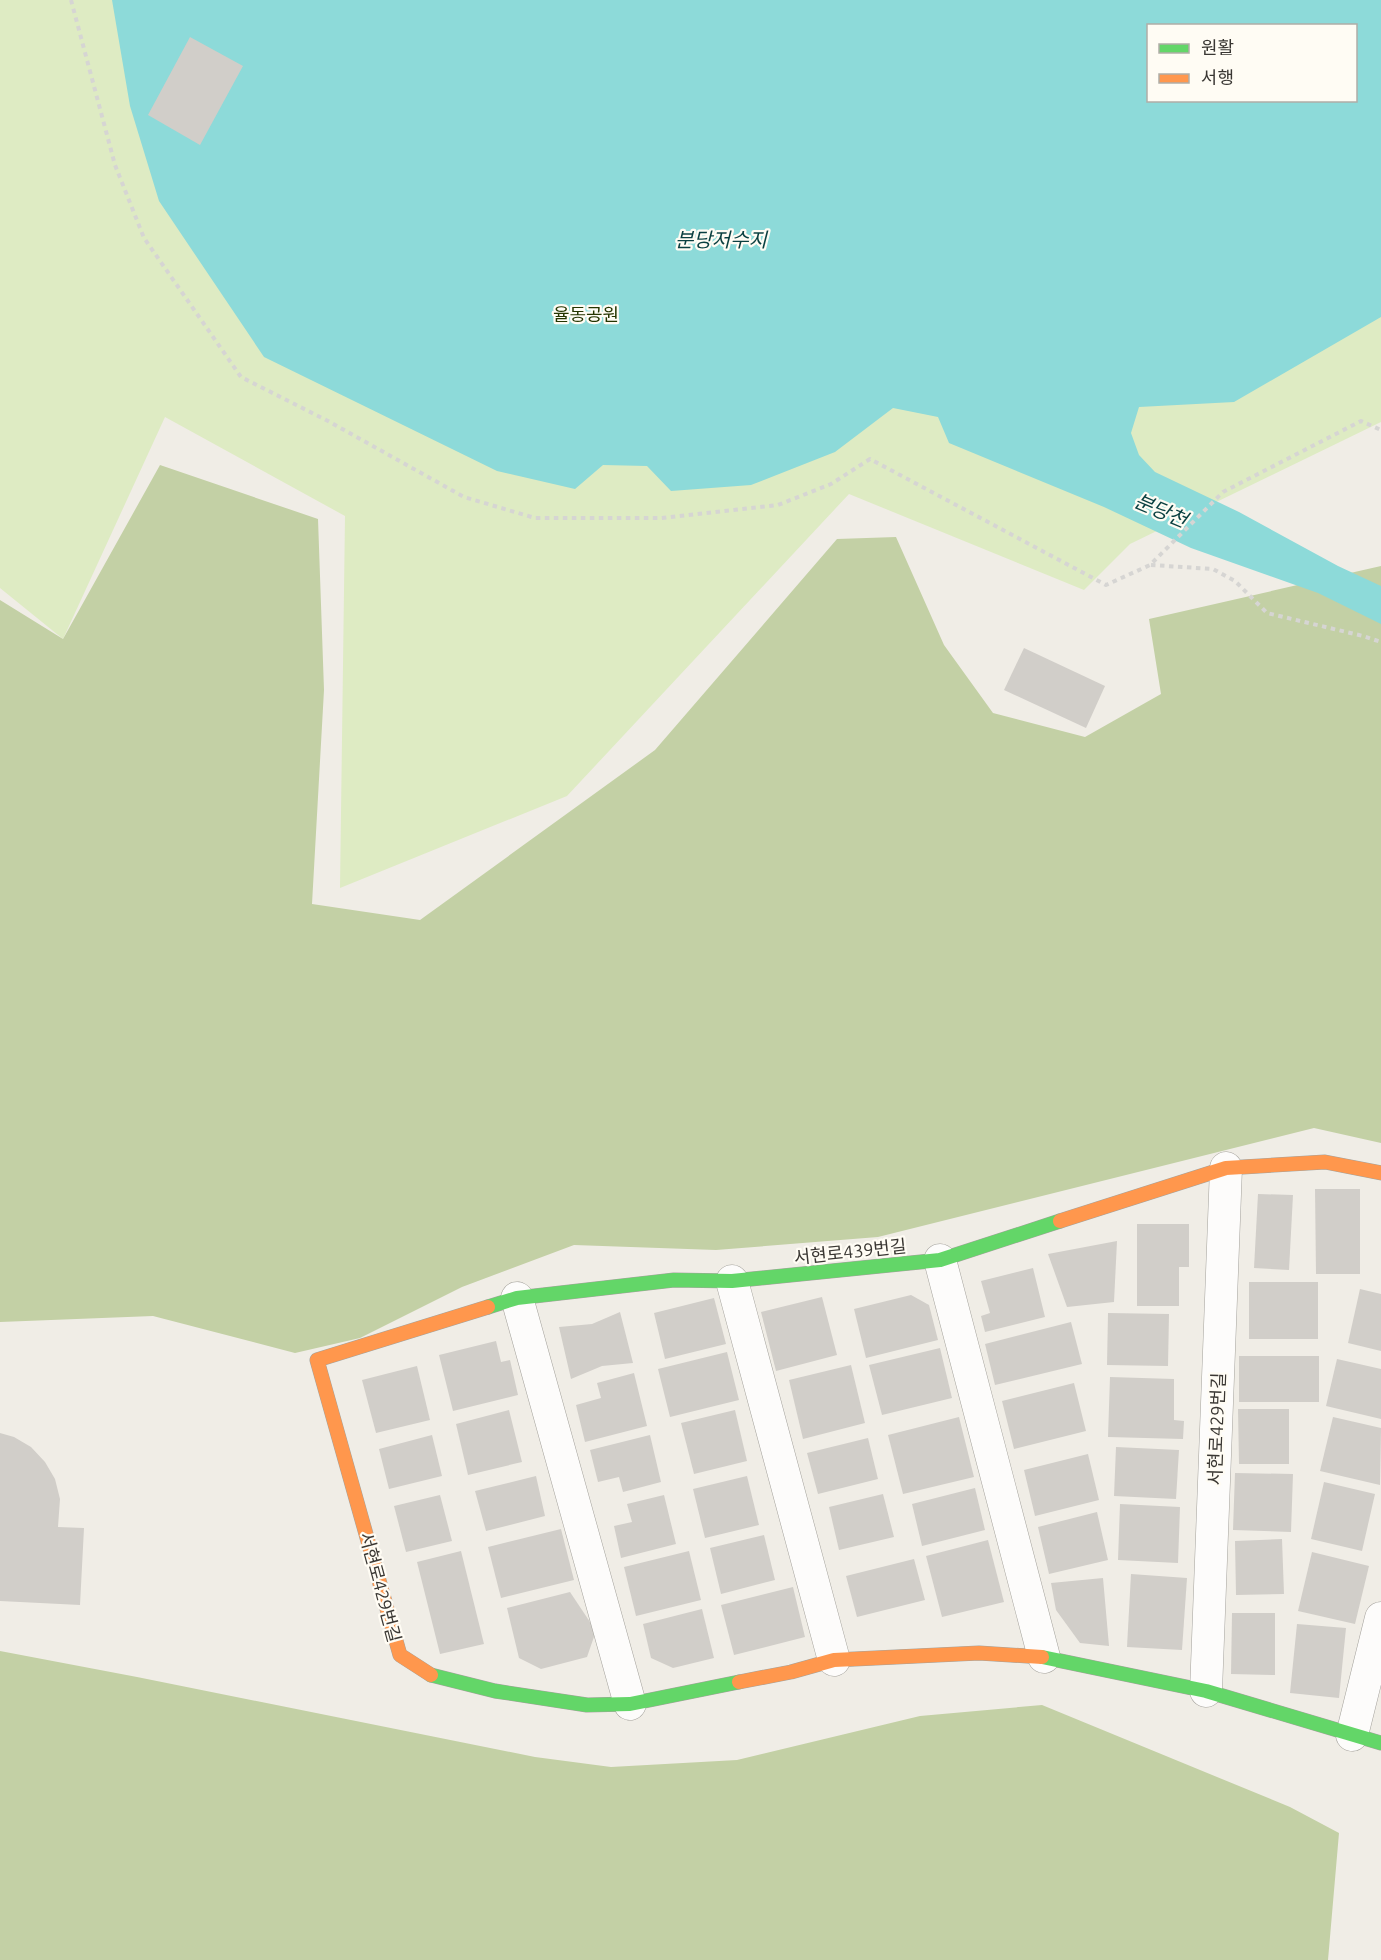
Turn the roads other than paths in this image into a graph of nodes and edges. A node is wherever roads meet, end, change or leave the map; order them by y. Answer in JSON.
{"nodes":[{"id":1,"x":1226,"y":1168,"type":"junction"},
{"id":2,"x":1381,"y":1173,"type":"edge"},
{"id":3,"x":940,"y":1260,"type":"junction"},
{"id":4,"x":732,"y":1281,"type":"junction"},
{"id":5,"x":517,"y":1298,"type":"junction"},
{"id":6,"x":317,"y":1360,"type":"joint"},
{"id":7,"x":1381,"y":1618,"type":"edge"},
{"id":8,"x":1044,"y":1658,"type":"junction"},
{"id":9,"x":834,"y":1660,"type":"junction"},
{"id":10,"x":1206,"y":1691,"type":"junction"},
{"id":11,"x":630,"y":1704,"type":"junction"},
{"id":12,"x":1366,"y":1739,"type":"edge"}],
"edges":[{"from":1,"to":2,"type":"street","name":"서현로439번길"},
{"from":1,"to":3,"type":"street","name":"서현로439번길"},
{"from":1,"to":10,"type":"street","name":"서현로429번길"},
{"from":3,"to":4,"type":"street","name":"서현로439번길"},
{"from":3,"to":8,"type":"street"},
{"from":4,"to":5,"type":"street","name":"서현로439번길"},
{"from":4,"to":9,"type":"street"},
{"from":5,"to":6,"type":"street","name":"서현로439번길"},
{"from":5,"to":11,"type":"street"},
{"from":6,"to":11,"type":"street","name":"서현로429번길"},
{"from":7,"to":12,"type":"street","name":"서현로429번길"},
{"from":8,"to":9,"type":"street","name":"서현로429번길"},
{"from":8,"to":10,"type":"street","name":"서현로429번길"},
{"from":9,"to":11,"type":"street","name":"서현로429번길"},
{"from":10,"to":12,"type":"street","name":"서현로429번길"}]}
